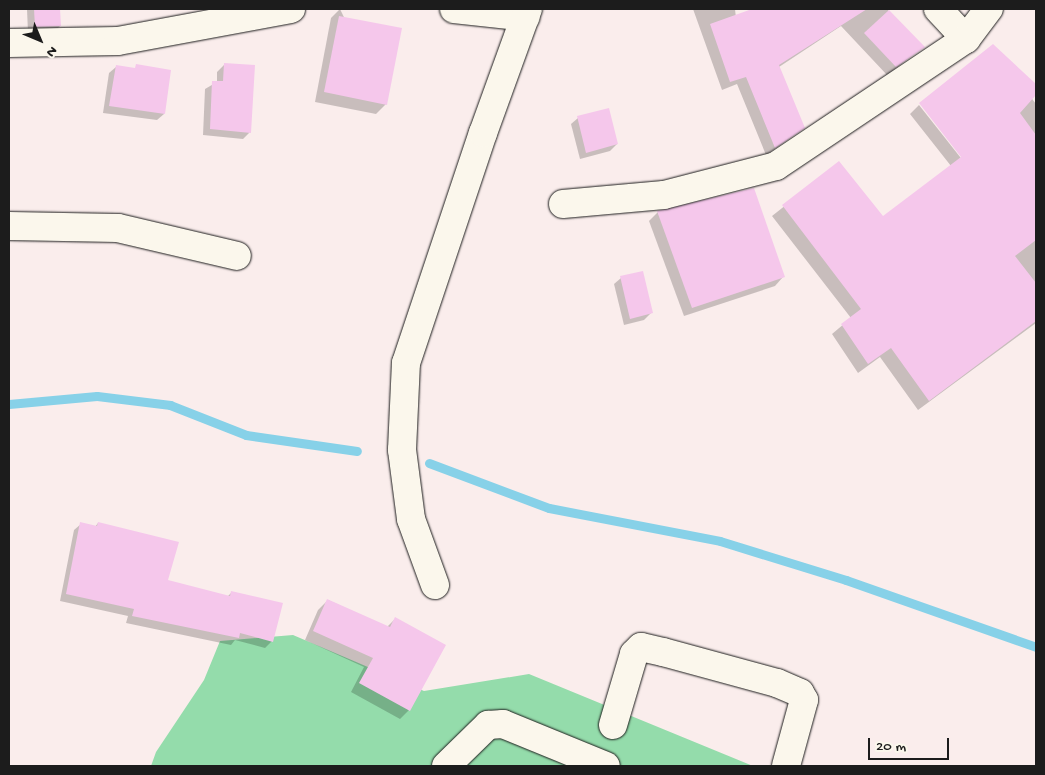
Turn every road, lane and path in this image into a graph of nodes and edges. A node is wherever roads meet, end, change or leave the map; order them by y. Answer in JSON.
{"nodes":[{"id":1,"x":291,"y":9,"type":"edge"},
{"id":2,"x":454,"y":9,"type":"edge"},
{"id":3,"x":938,"y":9,"type":"edge"},
{"id":4,"x":989,"y":9,"type":"edge"},
{"id":5,"x":527,"y":13,"type":"edge"},
{"id":6,"x":966,"y":39,"type":"junction"},
{"id":7,"x":9,"y":43,"type":"edge"},
{"id":8,"x":563,"y":204,"type":"dead end"},
{"id":9,"x":9,"y":226,"type":"edge"},
{"id":10,"x":237,"y":256,"type":"dead end"},
{"id":11,"x":435,"y":585,"type":"dead end"},
{"id":12,"x":613,"y":725,"type":"dead end"},
{"id":13,"x":446,"y":766,"type":"edge"},
{"id":14,"x":606,"y":766,"type":"edge"},
{"id":15,"x":786,"y":766,"type":"edge"}],
"edges":[{"from":1,"to":7,"type":"street"},
{"from":2,"to":5,"type":"street"},
{"from":3,"to":6,"type":"street"},
{"from":4,"to":6,"type":"street"},
{"from":5,"to":11,"type":"street"},
{"from":6,"to":8,"type":"street"},
{"from":9,"to":10,"type":"street"},
{"from":12,"to":15,"type":"street"},
{"from":13,"to":14,"type":"street"}]}
